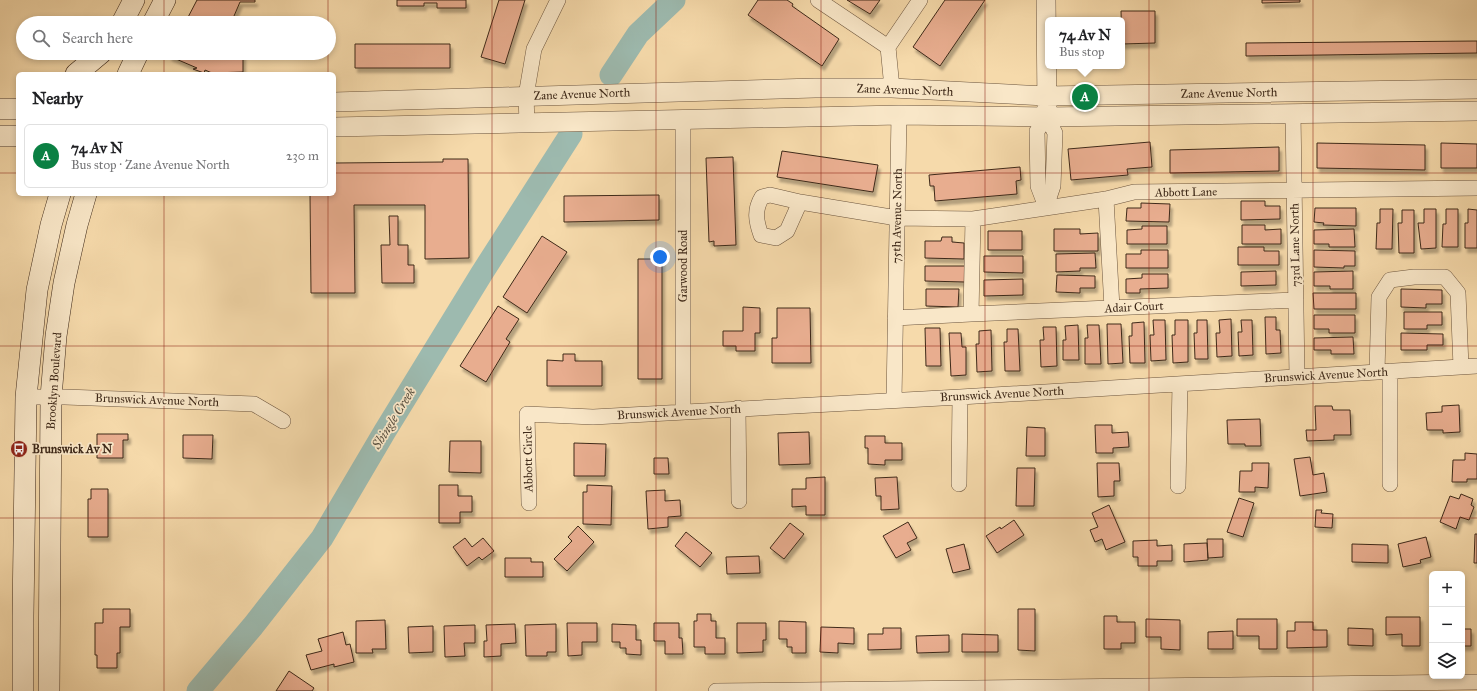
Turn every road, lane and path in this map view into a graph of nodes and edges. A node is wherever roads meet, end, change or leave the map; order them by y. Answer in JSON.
{"nodes":[{"id":1,"x":134,"y":0,"type":"edge"},
{"id":2,"x":165,"y":0,"type":"edge"},
{"id":3,"x":558,"y":0,"type":"edge"},
{"id":4,"x":818,"y":0,"type":"edge"},
{"id":5,"x":920,"y":0,"type":"edge"},
{"id":6,"x":1046,"y":0,"type":"edge"},
{"id":7,"x":126,"y":16,"type":"edge"},
{"id":8,"x":157,"y":16,"type":"edge"},
{"id":9,"x":1046,"y":17,"type":"edge"},
{"id":10,"x":888,"y":47,"type":"junction"},
{"id":11,"x":93,"y":60,"type":"edge"},
{"id":12,"x":105,"y":60,"type":"edge"},
{"id":13,"x":135,"y":60,"type":"edge"},
{"id":14,"x":139,"y":60,"type":"edge"},
{"id":15,"x":1046,"y":69,"type":"edge"},
{"id":16,"x":78,"y":72,"type":"edge"},
{"id":17,"x":101,"y":72,"type":"edge"},
{"id":18,"x":129,"y":72,"type":"edge"},
{"id":19,"x":138,"y":72,"type":"edge"},
{"id":20,"x":892,"y":88,"type":"junction"},
{"id":21,"x":1477,"y":89,"type":"edge"},
{"id":22,"x":526,"y":96,"type":"junction"},
{"id":23,"x":1046,"y":96,"type":"junction"},
{"id":24,"x":336,"y":102,"type":"edge"},
{"id":25,"x":1477,"y":112,"type":"edge"},
{"id":26,"x":1293,"y":113,"type":"junction"},
{"id":27,"x":899,"y":115,"type":"junction"},
{"id":28,"x":1047,"y":116,"type":"junction"},
{"id":29,"x":683,"y":119,"type":"junction"},
{"id":30,"x":527,"y":123,"type":"junction"},
{"id":31,"x":336,"y":127,"type":"edge"},
{"id":32,"x":1477,"y":188,"type":"edge"},
{"id":33,"x":1294,"y":190,"type":"junction"},
{"id":34,"x":85,"y":196,"type":"edge"},
{"id":35,"x":57,"y":199,"type":"edge"},
{"id":36,"x":1106,"y":199,"type":"junction"},
{"id":37,"x":800,"y":202,"type":"dead end"},
{"id":38,"x":1046,"y":207,"type":"junction"},
{"id":39,"x":897,"y":218,"type":"junction"},
{"id":40,"x":973,"y":219,"type":"junction"},
{"id":41,"x":1296,"y":300,"type":"junction"},
{"id":42,"x":1112,"y":308,"type":"junction"},
{"id":43,"x":971,"y":314,"type":"junction"},
{"id":44,"x":895,"y":318,"type":"junction"},
{"id":45,"x":1477,"y":366,"type":"edge"},
{"id":46,"x":1461,"y":367,"type":"junction"},
{"id":47,"x":1384,"y":372,"type":"junction"},
{"id":48,"x":1297,"y":377,"type":"junction"},
{"id":49,"x":1180,"y":384,"type":"junction"},
{"id":50,"x":26,"y":397,"type":"junction"},
{"id":51,"x":51,"y":397,"type":"junction"},
{"id":52,"x":960,"y":397,"type":"junction"},
{"id":53,"x":894,"y":400,"type":"junction"},
{"id":54,"x":738,"y":408,"type":"junction"},
{"id":55,"x":683,"y":412,"type":"junction"},
{"id":56,"x":528,"y":414,"type":"joint"},
{"id":57,"x":283,"y":421,"type":"dead end"},
{"id":58,"x":959,"y":484,"type":"dead end"},
{"id":59,"x":1390,"y":484,"type":"dead end"},
{"id":60,"x":1178,"y":486,"type":"dead end"},
{"id":61,"x":739,"y":501,"type":"dead end"},
{"id":62,"x":529,"y":503,"type":"dead end"},
{"id":63,"x":1477,"y":682,"type":"edge"},
{"id":64,"x":1074,"y":689,"type":"edge"},
{"id":65,"x":23,"y":691,"type":"edge"},
{"id":66,"x":49,"y":691,"type":"edge"},
{"id":67,"x":716,"y":691,"type":"edge"}],
"edges":[{"from":1,"to":7,"type":"main road"},
{"from":2,"to":8,"type":"main road"},
{"from":3,"to":22,"type":"street"},
{"from":4,"to":10,"type":"street"},
{"from":5,"to":10,"type":"street"},
{"from":6,"to":9,"type":"street"},
{"from":10,"to":20,"type":"street"},
{"from":11,"to":16,"type":"main road"},
{"from":12,"to":17,"type":"main road"},
{"from":13,"to":18,"type":"main road"},
{"from":14,"to":19,"type":"main road"},
{"from":15,"to":23,"type":"street"},
{"from":20,"to":22,"type":"street","name":"Zane Avenue North"},
{"from":20,"to":23,"type":"street","name":"Zane Avenue North"},
{"from":21,"to":23,"type":"street","name":"Zane Avenue North"},
{"from":22,"to":24,"type":"street","name":"Zane Avenue North"},
{"from":22,"to":30,"type":"street"},
{"from":23,"to":28,"type":"street"},
{"from":25,"to":26,"type":"street","name":"Zane Avenue North"},
{"from":26,"to":28,"type":"street","name":"Zane Avenue North"},
{"from":26,"to":33,"type":"street","name":"73rd Lane North"},
{"from":27,"to":28,"type":"street","name":"Zane Avenue North"},
{"from":27,"to":29,"type":"street","name":"Zane Avenue North"},
{"from":27,"to":39,"type":"street","name":"75th Avenue North"},
{"from":28,"to":38,"type":"street"},
{"from":29,"to":30,"type":"street","name":"Zane Avenue North"},
{"from":29,"to":55,"type":"street","name":"Garwood Road"},
{"from":30,"to":31,"type":"street","name":"Zane Avenue North"},
{"from":32,"to":33,"type":"street","name":"Abbott Lane"},
{"from":33,"to":36,"type":"street","name":"Abbott Lane"},
{"from":33,"to":41,"type":"street","name":"73rd Lane North"},
{"from":34,"to":51,"type":"main road","name":"Brooklyn Boulevard"},
{"from":35,"to":50,"type":"main road","name":"Brooklyn Boulevard"},
{"from":36,"to":38,"type":"street","name":"Abbott Lane"},
{"from":36,"to":42,"type":"street"},
{"from":37,"to":39,"type":"street","name":"Abbott Lane"},
{"from":38,"to":40,"type":"street","name":"Abbott Lane"},
{"from":39,"to":40,"type":"street","name":"Abbott Lane"},
{"from":39,"to":44,"type":"street","name":"75th Avenue North"},
{"from":40,"to":43,"type":"street"},
{"from":41,"to":42,"type":"street","name":"Adair Court"},
{"from":41,"to":48,"type":"street","name":"73rd Lane North"},
{"from":42,"to":43,"type":"street","name":"Adair Court"},
{"from":43,"to":44,"type":"street"},
{"from":44,"to":53,"type":"street","name":"75th Avenue North"},
{"from":45,"to":46,"type":"street","name":"Brunswick Avenue North"},
{"from":46,"to":47,"type":"street","name":"Brunswick Avenue North"},
{"from":46,"to":47,"type":"street"},
{"from":47,"to":48,"type":"street","name":"Brunswick Avenue North"},
{"from":47,"to":59,"type":"street"},
{"from":48,"to":49,"type":"street","name":"Brunswick Avenue North"},
{"from":49,"to":52,"type":"street","name":"Brunswick Avenue North"},
{"from":49,"to":60,"type":"street"},
{"from":50,"to":51,"type":"street","name":"Brunswick Avenue North"},
{"from":50,"to":65,"type":"main road","name":"Brooklyn Boulevard"},
{"from":51,"to":57,"type":"street","name":"Brunswick Avenue North"},
{"from":51,"to":66,"type":"main road","name":"Brooklyn Boulevard"},
{"from":52,"to":53,"type":"street","name":"Brunswick Avenue North"},
{"from":52,"to":58,"type":"street"},
{"from":53,"to":54,"type":"street","name":"Brunswick Avenue North"},
{"from":54,"to":55,"type":"street","name":"Brunswick Avenue North"},
{"from":54,"to":61,"type":"street"},
{"from":55,"to":56,"type":"street","name":"Brunswick Avenue North"},
{"from":56,"to":62,"type":"street","name":"Abbott Circle"},
{"from":63,"to":64,"type":"street"},
{"from":64,"to":67,"type":"street"}]}
